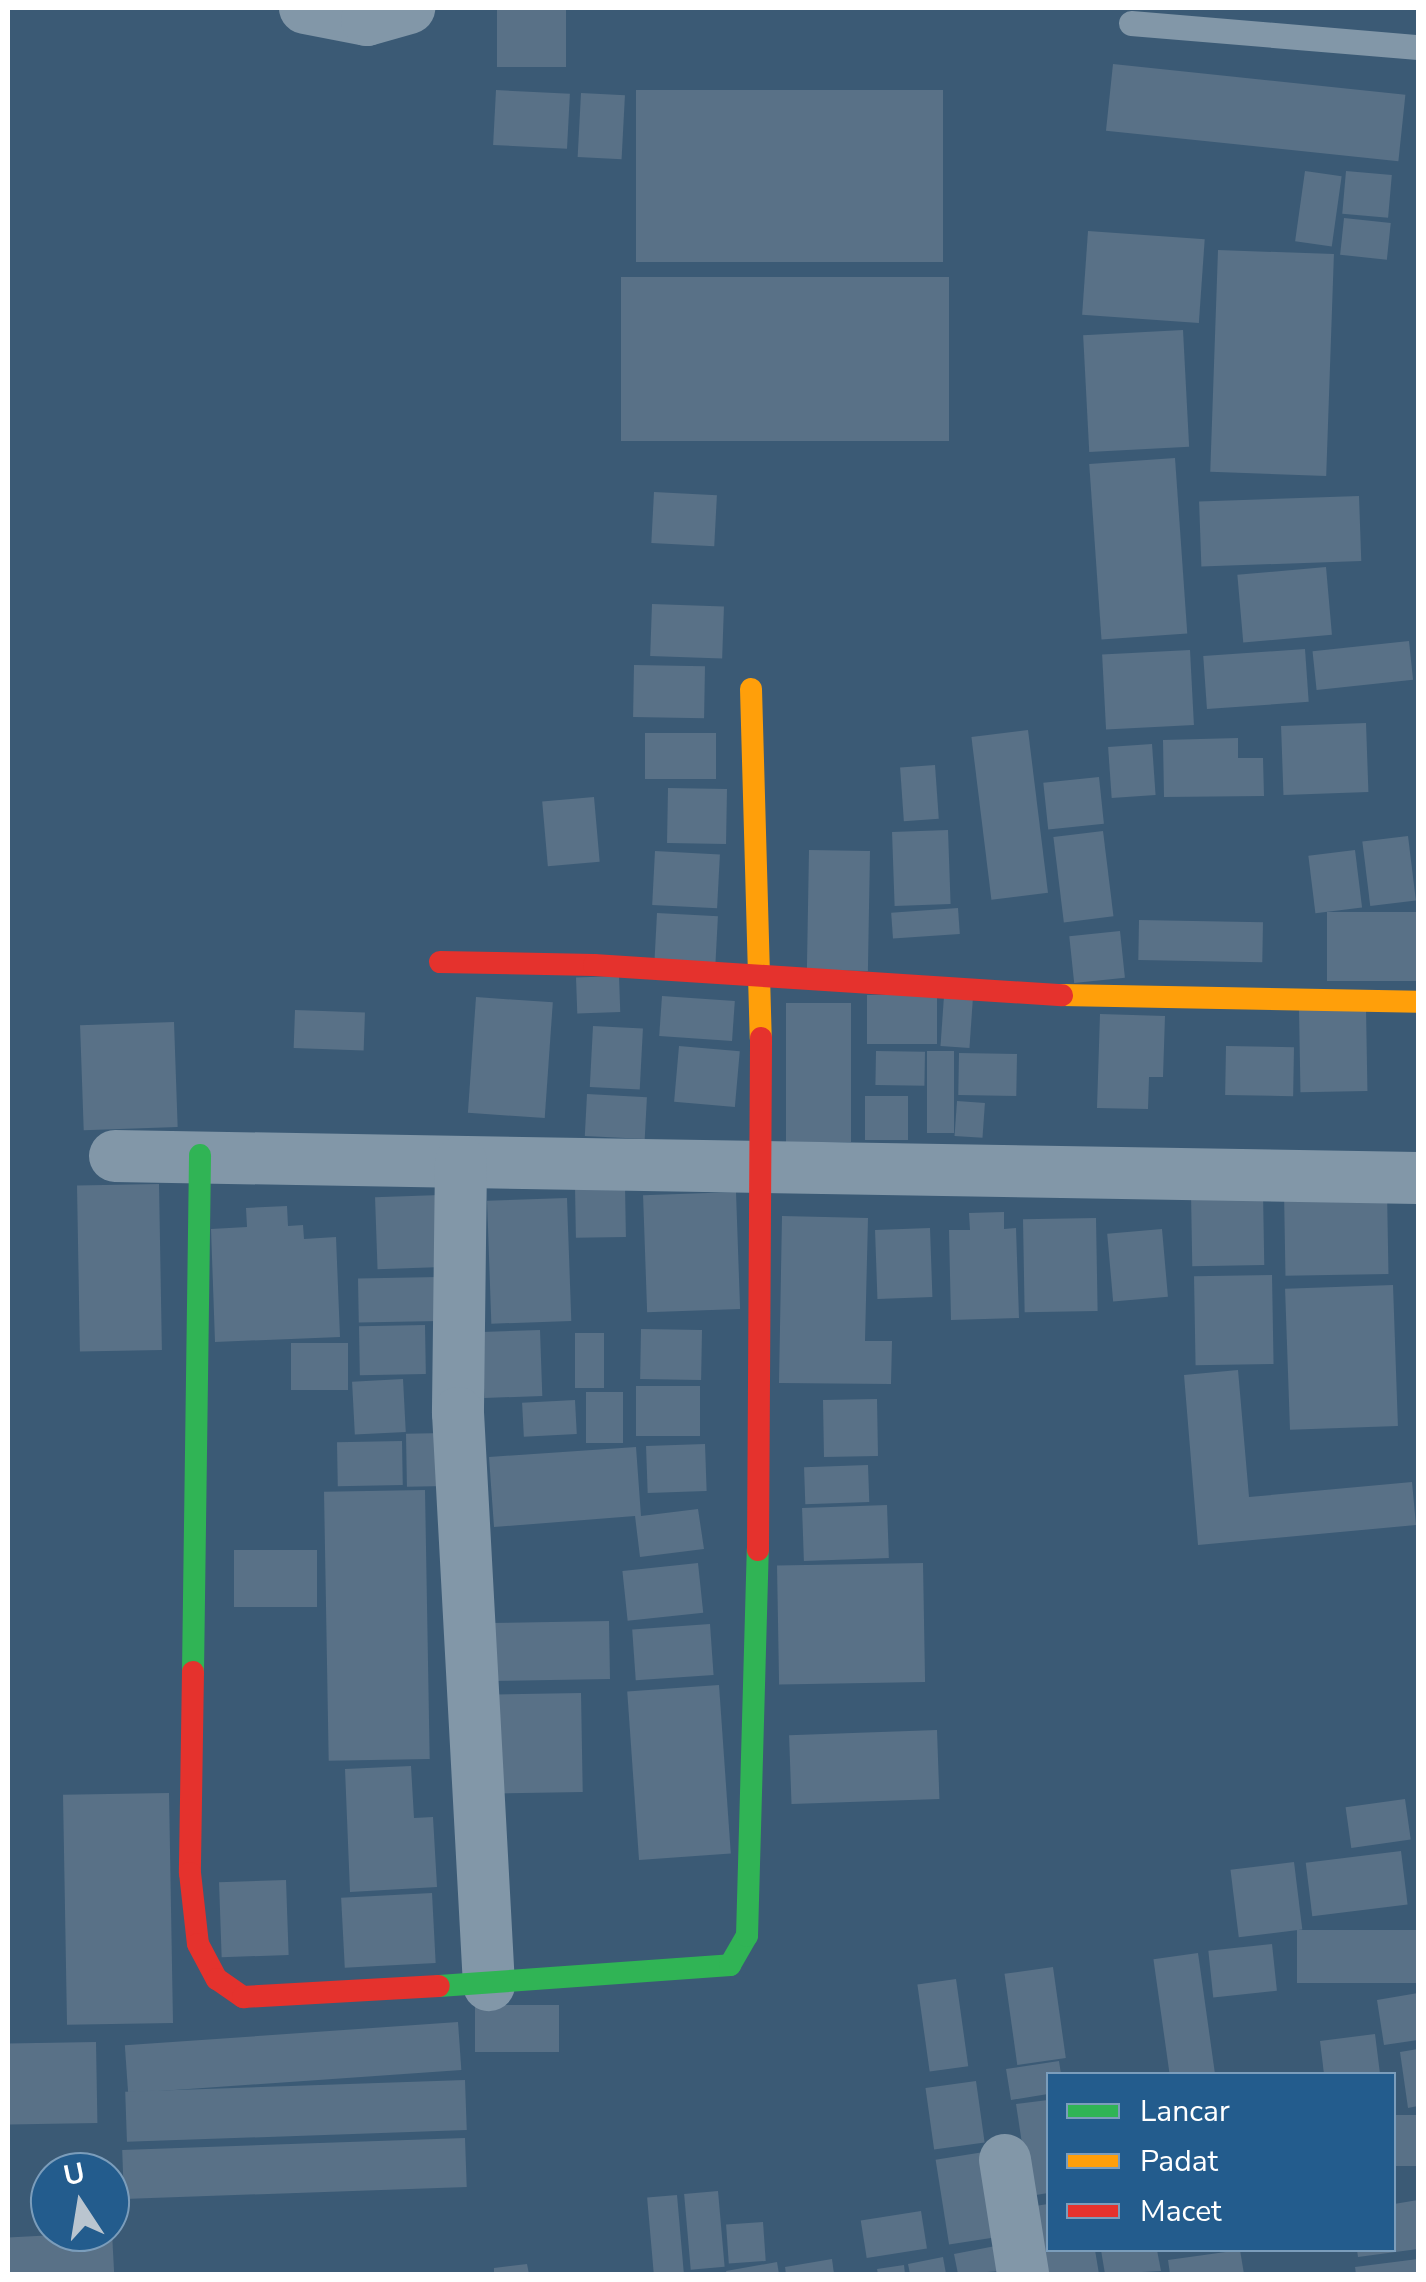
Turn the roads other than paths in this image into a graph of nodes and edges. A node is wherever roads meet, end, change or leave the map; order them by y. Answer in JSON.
{"nodes":[{"id":1,"x":304,"y":8,"type":"edge"},
{"id":2,"x":410,"y":8,"type":"edge"},
{"id":3,"x":1131,"y":23,"type":"dead end"},
{"id":4,"x":1418,"y":46,"type":"edge"},
{"id":5,"x":750,"y":689,"type":"dead end"},
{"id":6,"x":440,"y":962,"type":"dead end"},
{"id":7,"x":756,"y":977,"type":"junction"},
{"id":8,"x":1418,"y":1002,"type":"edge"},
{"id":9,"x":115,"y":1156,"type":"dead end"},
{"id":10,"x":200,"y":1156,"type":"junction"},
{"id":11,"x":461,"y":1162,"type":"junction"},
{"id":12,"x":764,"y":1164,"type":"junction"},
{"id":13,"x":1418,"y":1178,"type":"edge"},
{"id":14,"x":490,"y":1985,"type":"junction"},
{"id":15,"x":1005,"y":2160,"type":"dead end"},
{"id":16,"x":1023,"y":2274,"type":"edge"}],
"edges":[{"from":1,"to":2,"type":"street"},
{"from":3,"to":4,"type":"lane"},
{"from":5,"to":7,"type":"street"},
{"from":6,"to":7,"type":"street"},
{"from":7,"to":8,"type":"street"},
{"from":7,"to":12,"type":"street"},
{"from":9,"to":10,"type":"street"},
{"from":10,"to":11,"type":"street"},
{"from":10,"to":14,"type":"street"},
{"from":11,"to":12,"type":"street"},
{"from":11,"to":14,"type":"street"},
{"from":12,"to":13,"type":"street"},
{"from":12,"to":14,"type":"street"},
{"from":15,"to":16,"type":"street"}]}
